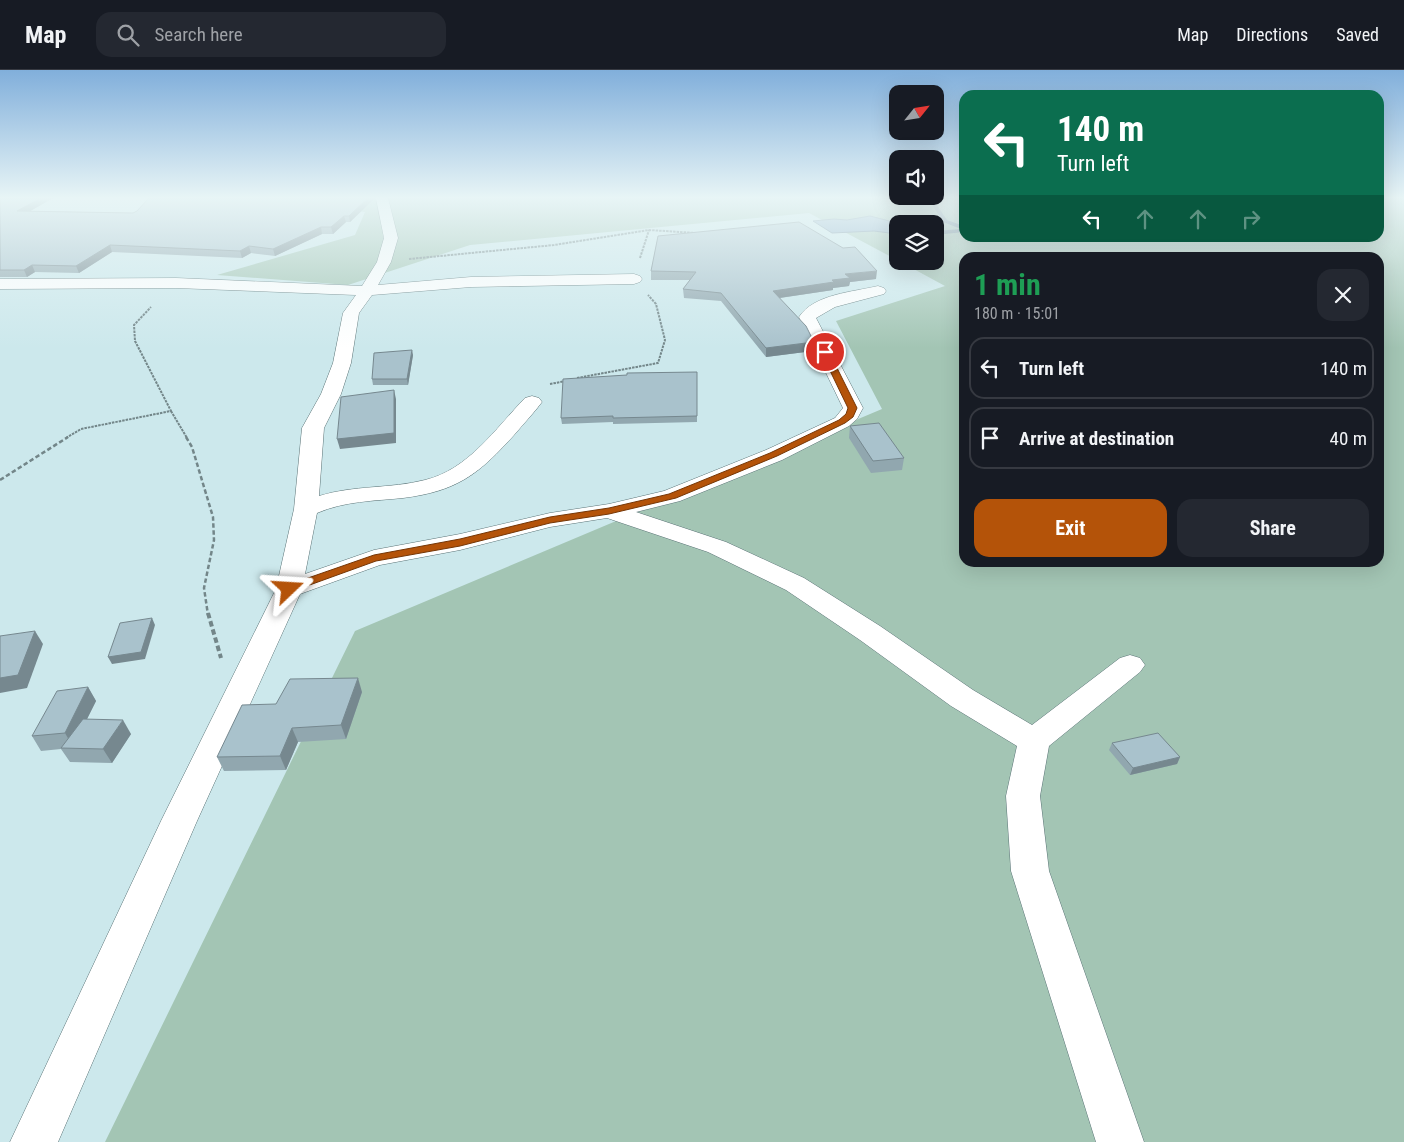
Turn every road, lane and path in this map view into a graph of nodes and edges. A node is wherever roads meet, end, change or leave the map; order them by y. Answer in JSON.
{"nodes":[{"id":1,"x":388,"y":248,"type":"edge"},
{"id":2,"x":524,"y":248,"type":"edge"},
{"id":3,"x":643,"y":248,"type":"edge"},
{"id":4,"x":384,"y":262,"type":"junction"},
{"id":5,"x":634,"y":279,"type":"junction"},
{"id":6,"x":176,"y":283,"type":"junction"},
{"id":7,"x":0,"y":284,"type":"edge"},
{"id":8,"x":878,"y":291,"type":"dead end"},
{"id":9,"x":367,"y":292,"type":"junction"},
{"id":10,"x":532,"y":402,"type":"joint"},
{"id":11,"x":171,"y":411,"type":"junction"},
{"id":12,"x":0,"y":480,"type":"edge"},
{"id":13,"x":306,"y":509,"type":"junction"},
{"id":14,"x":609,"y":511,"type":"junction"},
{"id":15,"x":289,"y":589,"type":"junction"},
{"id":16,"x":1130,"y":665,"type":"dead end"},
{"id":17,"x":240,"y":694,"type":"junction"},
{"id":18,"x":1034,"y":741,"type":"junction"},
{"id":19,"x":34,"y":1142,"type":"edge"},
{"id":20,"x":1120,"y":1142,"type":"edge"}],
"edges":[{"from":1,"to":4,"type":"street"},
{"from":2,"to":4,"type":"path"},
{"from":3,"to":5,"type":"path"},
{"from":4,"to":9,"type":"street"},
{"from":5,"to":9,"type":"street"},
{"from":5,"to":10,"type":"path"},
{"from":6,"to":7,"type":"street"},
{"from":6,"to":9,"type":"street"},
{"from":6,"to":11,"type":"path"},
{"from":8,"to":14,"type":"street"},
{"from":9,"to":13,"type":"street"},
{"from":10,"to":13,"type":"street"},
{"from":11,"to":12,"type":"path"},
{"from":11,"to":17,"type":"path"},
{"from":13,"to":15,"type":"street"},
{"from":14,"to":15,"type":"street"},
{"from":14,"to":18,"type":"street"},
{"from":15,"to":17,"type":"street"},
{"from":16,"to":18,"type":"street"},
{"from":17,"to":19,"type":"street"},
{"from":18,"to":20,"type":"street"}]}
